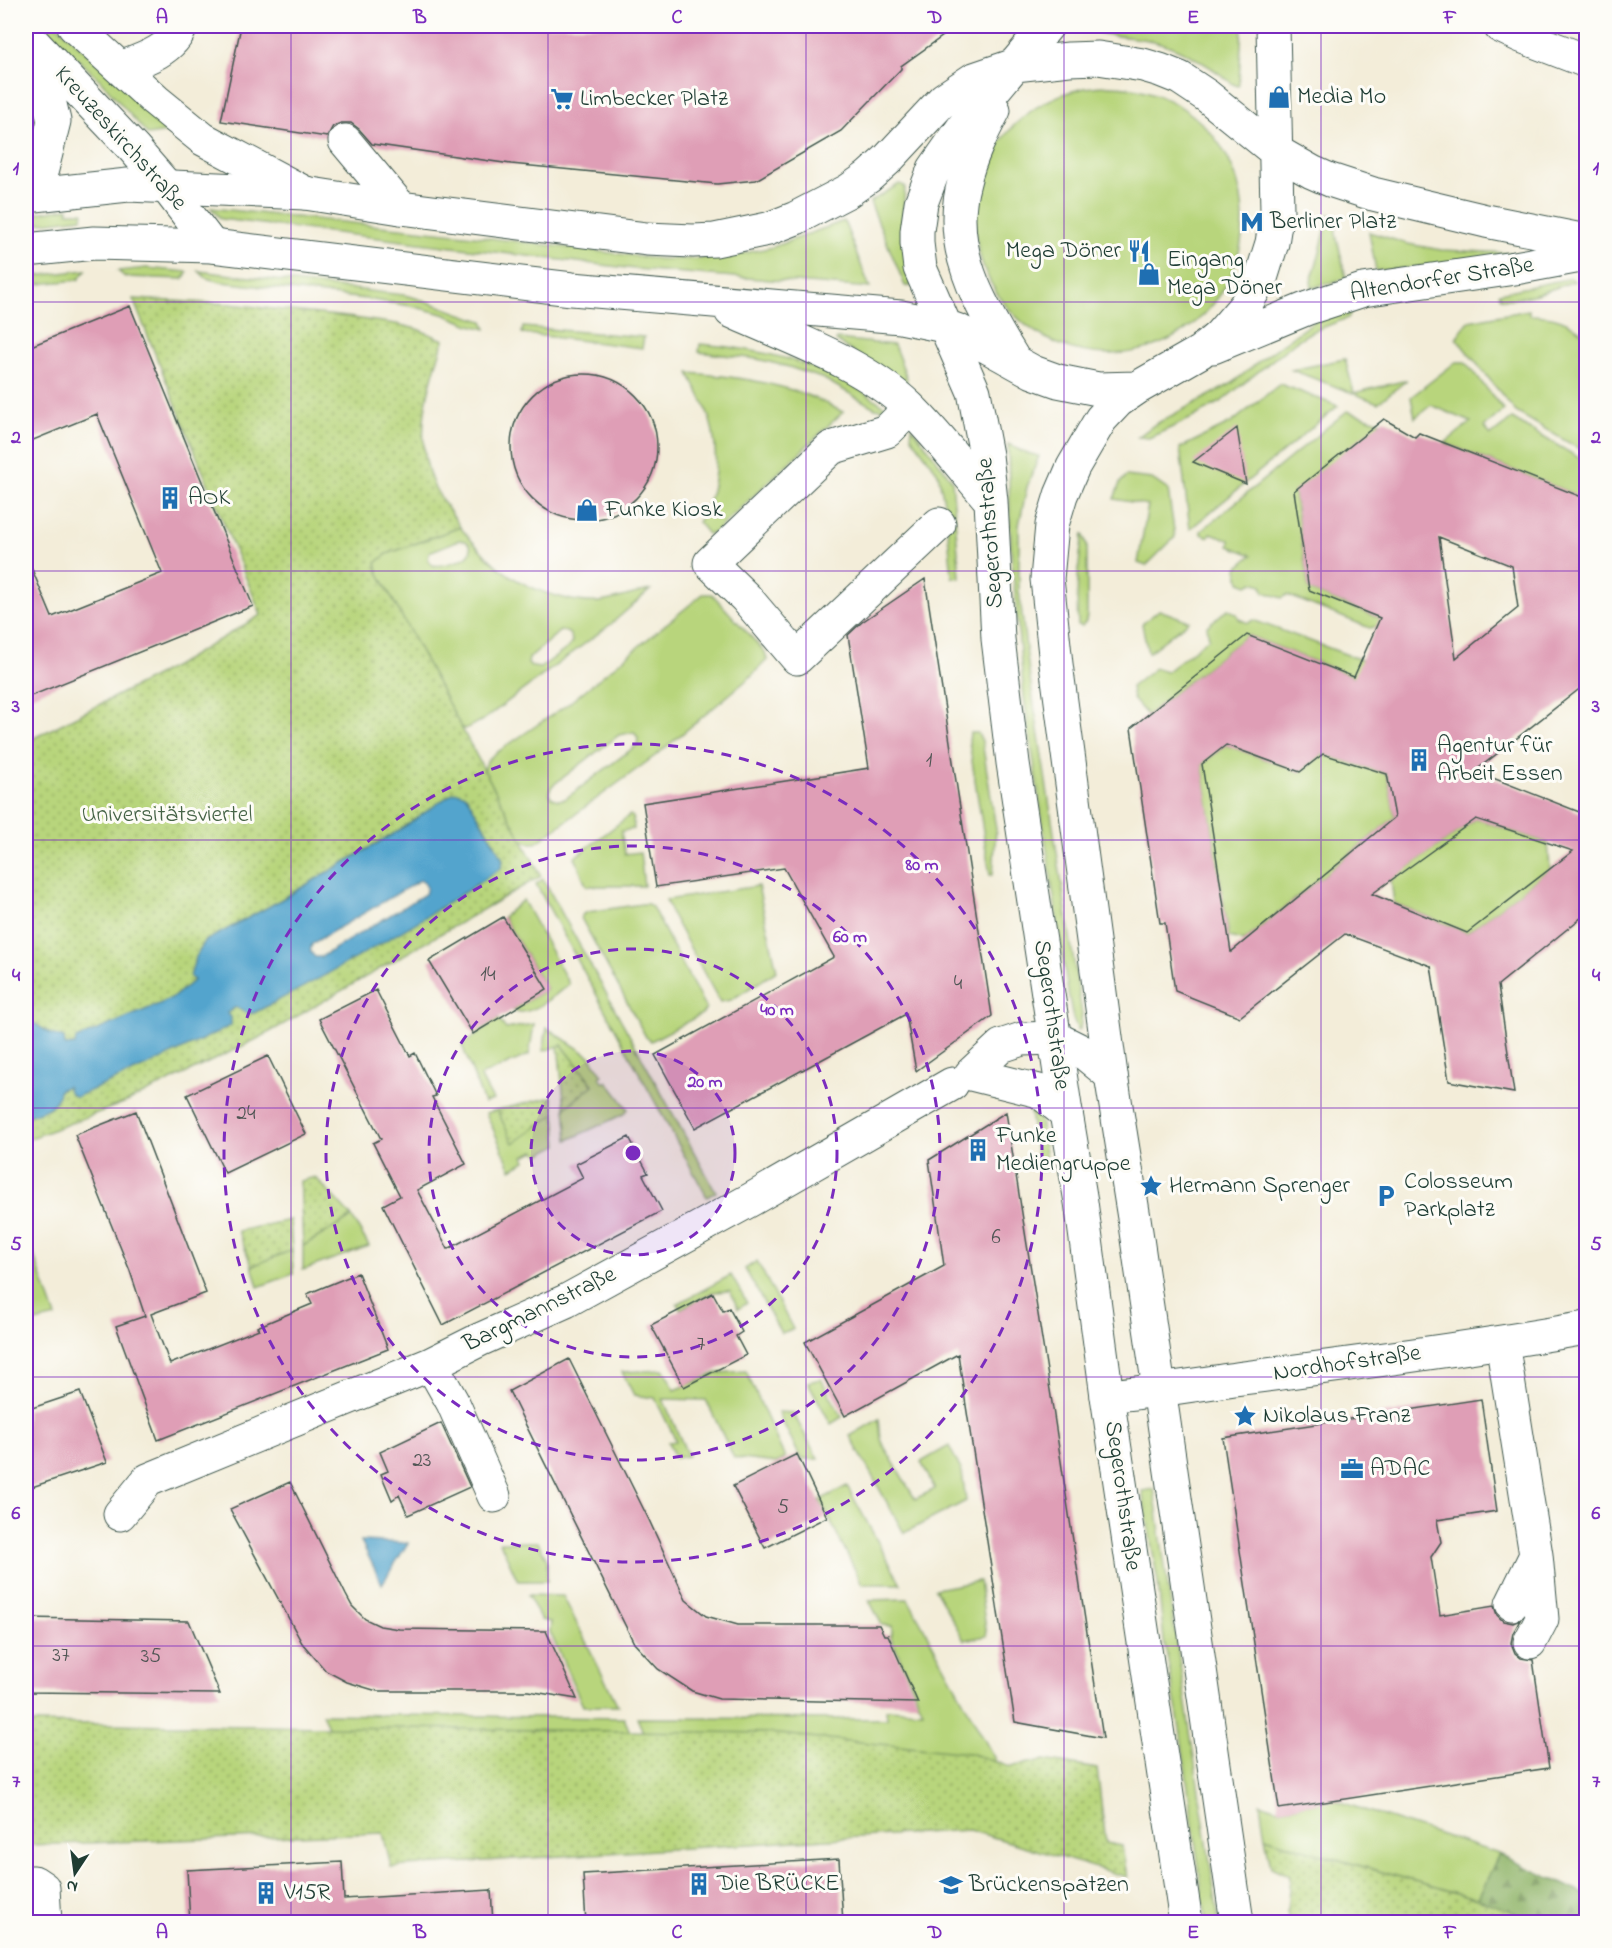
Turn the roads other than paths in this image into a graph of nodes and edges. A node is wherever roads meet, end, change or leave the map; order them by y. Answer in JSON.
{"nodes":[{"id":1,"x":74,"y":26,"type":"edge"},
{"id":2,"x":182,"y":26,"type":"edge"},
{"id":3,"x":1047,"y":26,"type":"edge"},
{"id":4,"x":1273,"y":26,"type":"edge"},
{"id":5,"x":1500,"y":26,"type":"edge"},
{"id":6,"x":26,"y":35,"type":"edge"},
{"id":7,"x":1587,"y":61,"type":"edge"},
{"id":8,"x":26,"y":62,"type":"edge"},
{"id":9,"x":1015,"y":65,"type":"junction"},
{"id":10,"x":120,"y":68,"type":"junction"},
{"id":11,"x":345,"y":141,"type":"dead end"},
{"id":12,"x":1275,"y":150,"type":"junction"},
{"id":13,"x":166,"y":186,"type":"junction"},
{"id":14,"x":305,"y":193,"type":"junction"},
{"id":15,"x":27,"y":196,"type":"edge"},
{"id":16,"x":400,"y":208,"type":"junction"},
{"id":17,"x":1587,"y":241,"type":"edge"},
{"id":18,"x":212,"y":246,"type":"junction"},
{"id":19,"x":26,"y":250,"type":"edge"},
{"id":20,"x":1587,"y":255,"type":"edge"},
{"id":21,"x":711,"y":302,"type":"junction"},
{"id":22,"x":945,"y":326,"type":"junction"},
{"id":23,"x":1200,"y":352,"type":"junction"},
{"id":24,"x":1014,"y":362,"type":"junction"},
{"id":25,"x":1137,"y":387,"type":"junction"},
{"id":26,"x":900,"y":418,"type":"dead end"},
{"id":27,"x":991,"y":501,"type":"junction"},
{"id":28,"x":939,"y":524,"type":"dead end"},
{"id":29,"x":1055,"y":1038,"type":"junction"},
{"id":30,"x":1111,"y":1075,"type":"junction"},
{"id":31,"x":952,"y":1084,"type":"dead end"},
{"id":32,"x":1066,"y":1113,"type":"junction"},
{"id":33,"x":1587,"y":1328,"type":"edge"},
{"id":34,"x":1502,"y":1342,"type":"junction"},
{"id":35,"x":431,"y":1364,"type":"junction"},
{"id":36,"x":1159,"y":1391,"type":"junction"},
{"id":37,"x":1107,"y":1396,"type":"junction"},
{"id":38,"x":494,"y":1496,"type":"dead end"},
{"id":39,"x":120,"y":1514,"type":"dead end"},
{"id":40,"x":1536,"y":1555,"type":"junction"},
{"id":41,"x":1512,"y":1604,"type":"dead end"},
{"id":42,"x":1530,"y":1642,"type":"dead end"},
{"id":43,"x":26,"y":1882,"type":"edge"},
{"id":44,"x":45,"y":1923,"type":"edge"},
{"id":45,"x":1186,"y":1923,"type":"edge"},
{"id":46,"x":1237,"y":1923,"type":"edge"}],
"edges":[{"from":1,"to":10,"type":"main road","name":"Kreuzeskirchstraße"},
{"from":2,"to":10,"type":"main road"},
{"from":3,"to":9,"type":"main road"},
{"from":4,"to":12,"type":"main road"},
{"from":5,"to":7,"type":"main road"},
{"from":6,"to":13,"type":"main road","name":"Kreuzeskirchstraße"},
{"from":8,"to":15,"type":"main road","name":"Kreuzeskirchstraße"},
{"from":9,"to":12,"type":"main road","name":"Altendorfer Straße"},
{"from":9,"to":16,"type":"main road","name":"Altendorfer Straße"},
{"from":9,"to":22,"type":"main road","name":"Segerothstraße"},
{"from":9,"to":24,"type":"main road"},
{"from":10,"to":14,"type":"main road","name":"Kreuzeskirchstraße"},
{"from":11,"to":16,"type":"main road"},
{"from":12,"to":17,"type":"main road","name":"Altendorfer Straße"},
{"from":12,"to":23,"type":"main road"},
{"from":13,"to":14,"type":"main road"},
{"from":13,"to":15,"type":"main road"},
{"from":13,"to":18,"type":"main road","name":"Kreuzeskirchstraße"},
{"from":14,"to":16,"type":"main road","name":"Altendorfer Straße"},
{"from":18,"to":19,"type":"main road"},
{"from":18,"to":21,"type":"main road"},
{"from":20,"to":23,"type":"main road","name":"Altendorfer Straße"},
{"from":21,"to":22,"type":"main road"},
{"from":21,"to":27,"type":"main road"},
{"from":22,"to":24,"type":"main road"},
{"from":22,"to":27,"type":"main road","name":"Segerothstraße"},
{"from":23,"to":25,"type":"main road"},
{"from":24,"to":25,"type":"main road"},
{"from":25,"to":30,"type":"main road"},
{"from":26,"to":28,"type":"main road"},
{"from":27,"to":29,"type":"main road","name":"Segerothstraße"},
{"from":29,"to":30,"type":"main road"},
{"from":29,"to":32,"type":"main road","name":"Segerothstraße"},
{"from":29,"to":32,"type":"main road"},
{"from":30,"to":36,"type":"main road"},
{"from":31,"to":35,"type":"main road","name":"Bargmannstraße"},
{"from":32,"to":37,"type":"main road","name":"Segerothstraße"},
{"from":33,"to":34,"type":"main road","name":"Nordhofstraße"},
{"from":34,"to":36,"type":"main road","name":"Nordhofstraße"},
{"from":34,"to":40,"type":"main road"},
{"from":35,"to":38,"type":"main road"},
{"from":35,"to":39,"type":"main road","name":"Bargmannstraße"},
{"from":36,"to":37,"type":"main road","name":"Nordhofstraße"},
{"from":36,"to":46,"type":"main road"},
{"from":37,"to":45,"type":"main road","name":"Segerothstraße"},
{"from":40,"to":41,"type":"main road"},
{"from":40,"to":42,"type":"main road"},
{"from":43,"to":44,"type":"main road"}]}
